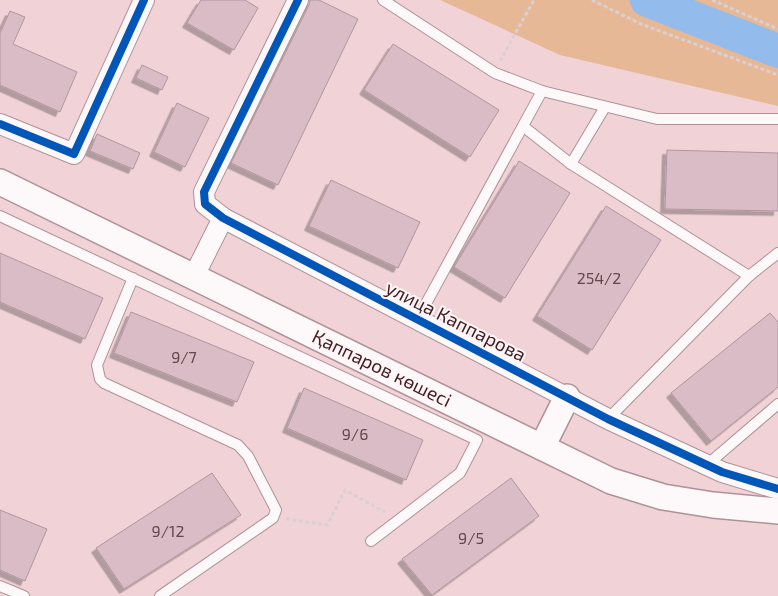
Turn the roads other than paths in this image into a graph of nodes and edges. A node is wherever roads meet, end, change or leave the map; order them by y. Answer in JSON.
{"nodes":[{"id":1,"x":144,"y":0,"type":"edge"},
{"id":2,"x":298,"y":0,"type":"edge"},
{"id":3,"x":383,"y":0,"type":"edge"},
{"id":4,"x":542,"y":91,"type":"junction"},
{"id":5,"x":605,"y":106,"type":"junction"},
{"id":6,"x":778,"y":119,"type":"edge"},
{"id":7,"x":0,"y":124,"type":"edge"},
{"id":8,"x":524,"y":127,"type":"junction"},
{"id":9,"x":571,"y":164,"type":"junction"},
{"id":10,"x":0,"y":182,"type":"edge"},
{"id":11,"x":0,"y":216,"type":"edge"},
{"id":12,"x":223,"y":218,"type":"junction"},
{"id":13,"x":778,"y":253,"type":"edge"},
{"id":14,"x":194,"y":276,"type":"junction"},
{"id":15,"x":749,"y":276,"type":"junction"},
{"id":16,"x":133,"y":278,"type":"junction"},
{"id":17,"x":417,"y":320,"type":"junction"},
{"id":18,"x":309,"y":347,"type":"junction"},
{"id":19,"x":568,"y":397,"type":"junction"},
{"id":20,"x":778,"y":404,"type":"edge"},
{"id":21,"x":608,"y":418,"type":"junction"},
{"id":22,"x":542,"y":447,"type":"junction"},
{"id":23,"x":708,"y":464,"type":"junction"},
{"id":24,"x":778,"y":489,"type":"edge"},
{"id":25,"x":778,"y":511,"type":"edge"},
{"id":26,"x":371,"y":541,"type":"dead end"},
{"id":27,"x":0,"y":586,"type":"edge"},
{"id":28,"x":24,"y":596,"type":"edge"},
{"id":29,"x":160,"y":596,"type":"edge"}],
"edges":[{"from":1,"to":7,"type":"street"},
{"from":2,"to":12,"type":"street","name":"улица Каппарова"},
{"from":3,"to":4,"type":"lane"},
{"from":4,"to":5,"type":"lane"},
{"from":4,"to":8,"type":"lane"},
{"from":5,"to":6,"type":"lane"},
{"from":5,"to":9,"type":"lane"},
{"from":8,"to":9,"type":"lane"},
{"from":8,"to":17,"type":"lane"},
{"from":9,"to":15,"type":"lane"},
{"from":10,"to":14,"type":"street","name":"Қаппаров көшесі"},
{"from":11,"to":16,"type":"lane"},
{"from":12,"to":14,"type":"street"},
{"from":12,"to":17,"type":"street","name":"улица Каппарова"},
{"from":13,"to":15,"type":"lane"},
{"from":14,"to":18,"type":"street","name":"Қаппаров көшесі"},
{"from":15,"to":21,"type":"lane"},
{"from":16,"to":18,"type":"lane"},
{"from":16,"to":29,"type":"lane"},
{"from":17,"to":19,"type":"street","name":"улица Каппарова"},
{"from":18,"to":22,"type":"street","name":"Қаппаров көшесі"},
{"from":18,"to":26,"type":"lane"},
{"from":19,"to":21,"type":"street","name":"улица Каппарова"},
{"from":19,"to":22,"type":"street"},
{"from":20,"to":23,"type":"lane"},
{"from":21,"to":23,"type":"street","name":"улица Каппарова"},
{"from":22,"to":25,"type":"street","name":"Қаппаров көшесі"},
{"from":23,"to":24,"type":"street"},
{"from":27,"to":28,"type":"lane"}]}
